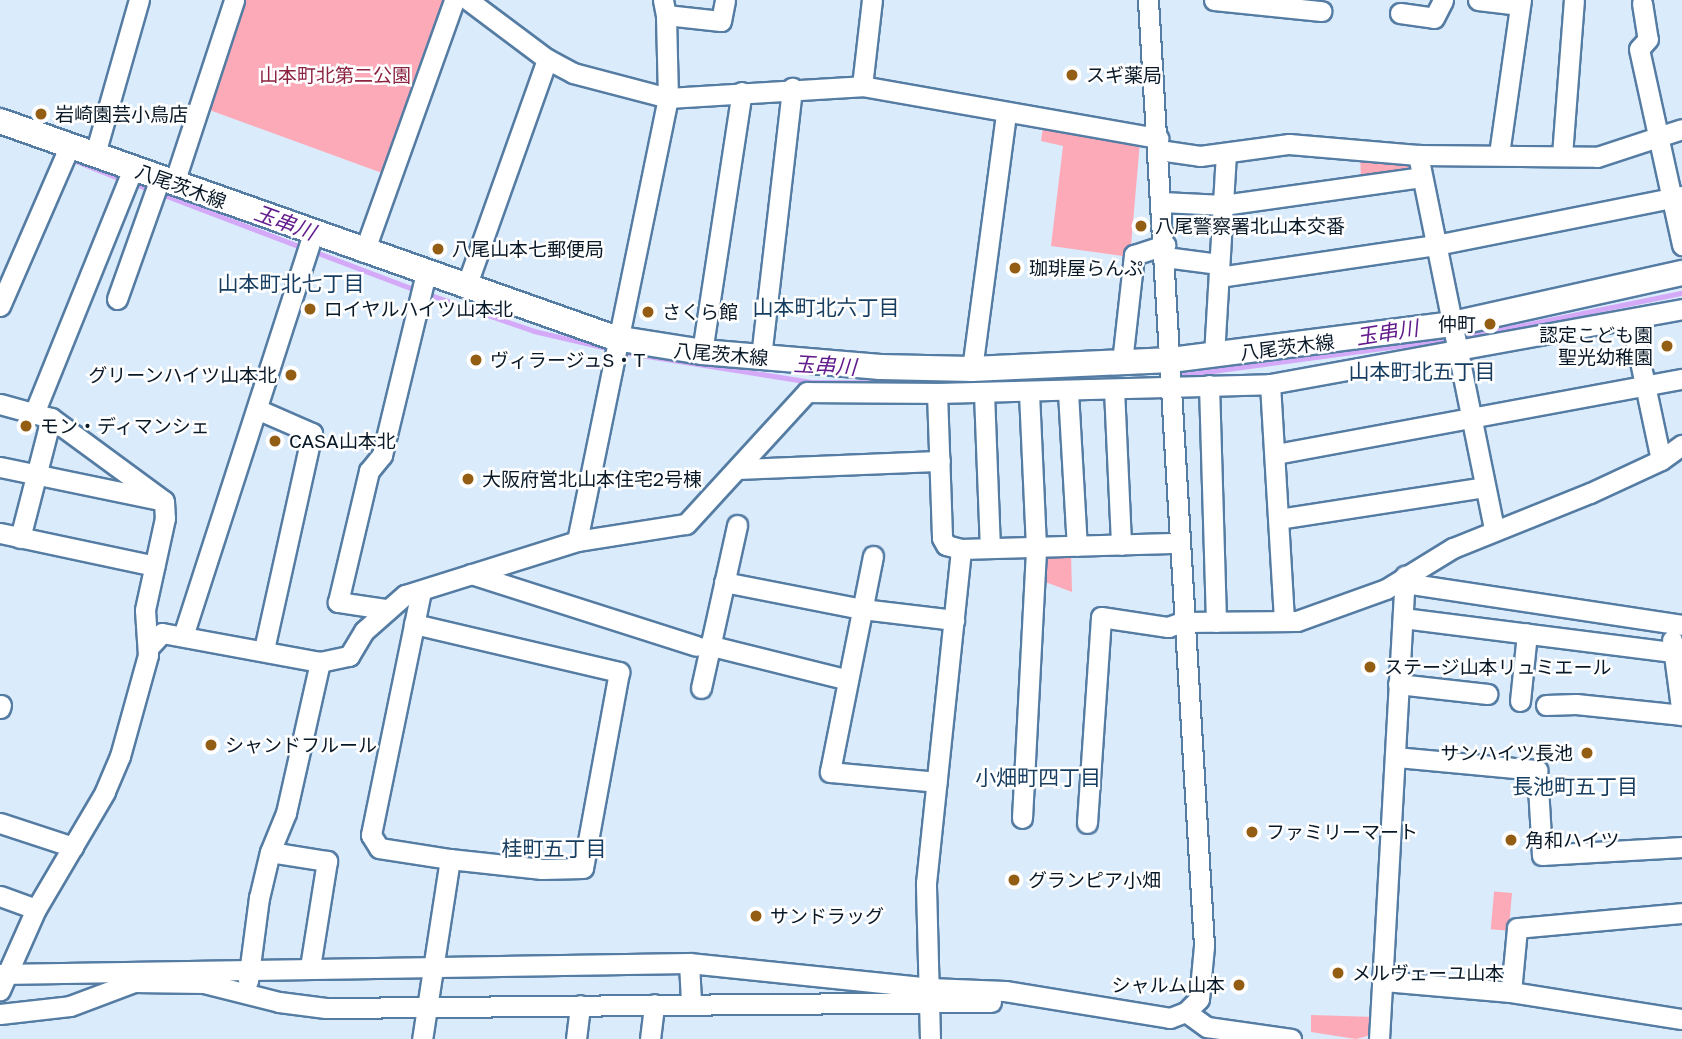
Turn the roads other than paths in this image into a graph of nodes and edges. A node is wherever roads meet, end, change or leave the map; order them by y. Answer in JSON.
{"nodes":[{"id":1,"x":139,"y":0,"type":"edge"},
{"id":2,"x":234,"y":0,"type":"edge"},
{"id":3,"x":454,"y":0,"type":"edge"},
{"id":4,"x":468,"y":0,"type":"edge"},
{"id":5,"x":724,"y":0,"type":"edge"},
{"id":6,"x":872,"y":0,"type":"edge"},
{"id":7,"x":1148,"y":0,"type":"edge"},
{"id":8,"x":1214,"y":0,"type":"edge"},
{"id":9,"x":1443,"y":0,"type":"edge"},
{"id":10,"x":1478,"y":0,"type":"edge"},
{"id":11,"x":1574,"y":0,"type":"edge"},
{"id":12,"x":1521,"y":3,"type":"edge"},
{"id":13,"x":1642,"y":3,"type":"dead end"},
{"id":14,"x":665,"y":7,"type":"edge"},
{"id":15,"x":1321,"y":10,"type":"dead end"},
{"id":16,"x":1400,"y":13,"type":"dead end"},
{"id":17,"x":547,"y":59,"type":"junction"},
{"id":18,"x":862,"y":86,"type":"junction"},
{"id":19,"x":792,"y":88,"type":"junction"},
{"id":20,"x":742,"y":92,"type":"junction"},
{"id":21,"x":668,"y":98,"type":"junction"},
{"id":22,"x":1006,"y":114,"type":"junction"},
{"id":23,"x":0,"y":121,"type":"edge"},
{"id":24,"x":1682,"y":129,"type":"edge"},
{"id":25,"x":1659,"y":139,"type":"junction"},
{"id":26,"x":1158,"y":144,"type":"junction"},
{"id":27,"x":1499,"y":153,"type":"junction"},
{"id":28,"x":66,"y":154,"type":"junction"},
{"id":29,"x":95,"y":154,"type":"junction"},
{"id":30,"x":1226,"y":154,"type":"junction"},
{"id":31,"x":1418,"y":155,"type":"junction"},
{"id":32,"x":1562,"y":155,"type":"junction"},
{"id":33,"x":131,"y":175,"type":"junction"},
{"id":34,"x":1421,"y":177,"type":"junction"},
{"id":35,"x":164,"y":181,"type":"junction"},
{"id":36,"x":1676,"y":197,"type":"edge"},
{"id":37,"x":1162,"y":202,"type":"junction"},
{"id":38,"x":1223,"y":205,"type":"junction"},
{"id":39,"x":312,"y":236,"type":"junction"},
{"id":40,"x":1436,"y":245,"type":"junction"},
{"id":41,"x":1682,"y":245,"type":"edge"},
{"id":42,"x":1165,"y":251,"type":"junction"},
{"id":43,"x":364,"y":252,"type":"junction"},
{"id":44,"x":1219,"y":270,"type":"junction"},
{"id":45,"x":1682,"y":273,"type":"edge"},
{"id":46,"x":423,"y":286,"type":"junction"},
{"id":47,"x":466,"y":286,"type":"junction"},
{"id":48,"x":117,"y":299,"type":"dead end"},
{"id":49,"x":0,"y":306,"type":"edge"},
{"id":50,"x":1682,"y":309,"type":"edge"},
{"id":51,"x":1630,"y":319,"type":"junction"},
{"id":52,"x":1452,"y":327,"type":"junction"},
{"id":53,"x":614,"y":345,"type":"junction"},
{"id":54,"x":1458,"y":351,"type":"junction"},
{"id":55,"x":702,"y":352,"type":"junction"},
{"id":56,"x":1214,"y":355,"type":"junction"},
{"id":57,"x":761,"y":357,"type":"junction"},
{"id":58,"x":1122,"y":362,"type":"junction"},
{"id":59,"x":972,"y":369,"type":"junction"},
{"id":60,"x":1172,"y":374,"type":"junction"},
{"id":61,"x":1682,"y":379,"type":"edge"},
{"id":62,"x":1270,"y":384,"type":"junction"},
{"id":63,"x":1209,"y":385,"type":"junction"},
{"id":64,"x":1645,"y":387,"type":"junction"},
{"id":65,"x":1114,"y":389,"type":"junction"},
{"id":66,"x":1068,"y":392,"type":"junction"},
{"id":67,"x":937,"y":393,"type":"junction"},
{"id":68,"x":984,"y":393,"type":"junction"},
{"id":69,"x":1029,"y":394,"type":"junction"},
{"id":70,"x":0,"y":404,"type":"edge"},
{"id":71,"x":259,"y":411,"type":"junction"},
{"id":72,"x":43,"y":414,"type":"junction"},
{"id":73,"x":1472,"y":419,"type":"junction"},
{"id":74,"x":1682,"y":445,"type":"edge"},
{"id":75,"x":1276,"y":454,"type":"junction"},
{"id":76,"x":1661,"y":460,"type":"junction"},
{"id":77,"x":940,"y":461,"type":"junction"},
{"id":78,"x":0,"y":467,"type":"edge"},
{"id":79,"x":740,"y":469,"type":"junction"},
{"id":80,"x":37,"y":475,"type":"junction"},
{"id":81,"x":1485,"y":487,"type":"junction"},
{"id":82,"x":164,"y":500,"type":"junction"},
{"id":83,"x":1279,"y":519,"type":"junction"},
{"id":84,"x":737,"y":524,"type":"dead end"},
{"id":85,"x":1494,"y":528,"type":"junction"},
{"id":86,"x":0,"y":533,"type":"edge"},
{"id":87,"x":20,"y":538,"type":"junction"},
{"id":88,"x":577,"y":541,"type":"junction"},
{"id":89,"x":1180,"y":543,"type":"junction"},
{"id":90,"x":1121,"y":545,"type":"junction"},
{"id":91,"x":1077,"y":546,"type":"junction"},
{"id":92,"x":1036,"y":547,"type":"junction"},
{"id":93,"x":990,"y":548,"type":"junction"},
{"id":94,"x":961,"y":549,"type":"junction"},
{"id":95,"x":873,"y":556,"type":"dead end"},
{"id":96,"x":155,"y":566,"type":"junction"},
{"id":97,"x":471,"y":574,"type":"junction"},
{"id":98,"x":1405,"y":580,"type":"junction"},
{"id":99,"x":724,"y":582,"type":"junction"},
{"id":100,"x":421,"y":591,"type":"junction"},
{"id":101,"x":1540,"y":602,"type":"junction"},
{"id":102,"x":385,"y":609,"type":"junction"},
{"id":103,"x":862,"y":609,"type":"junction"},
{"id":104,"x":1403,"y":618,"type":"junction"},
{"id":105,"x":954,"y":620,"type":"junction"},
{"id":106,"x":1284,"y":621,"type":"junction"},
{"id":107,"x":1182,"y":622,"type":"junction"},
{"id":108,"x":1216,"y":622,"type":"junction"},
{"id":109,"x":414,"y":624,"type":"junction"},
{"id":110,"x":1677,"y":625,"type":"edge"},
{"id":111,"x":1531,"y":634,"type":"junction"},
{"id":112,"x":183,"y":636,"type":"junction"},
{"id":113,"x":702,"y":646,"type":"junction"},
{"id":114,"x":149,"y":647,"type":"junction"},
{"id":115,"x":264,"y":649,"type":"junction"},
{"id":116,"x":1671,"y":652,"type":"junction"},
{"id":117,"x":320,"y":662,"type":"junction"},
{"id":118,"x":848,"y":680,"type":"junction"},
{"id":119,"x":1398,"y":684,"type":"junction"},
{"id":120,"x":701,"y":688,"type":"dead end"},
{"id":121,"x":1487,"y":694,"type":"dead end"},
{"id":122,"x":1520,"y":702,"type":"dead end"},
{"id":123,"x":1546,"y":705,"type":"dead end"},
{"id":124,"x":1681,"y":709,"type":"edge"},
{"id":125,"x":1396,"y":757,"type":"junction"},
{"id":126,"x":937,"y":782,"type":"junction"},
{"id":127,"x":1022,"y":818,"type":"dead end"},
{"id":128,"x":0,"y":823,"type":"edge"},
{"id":129,"x":1087,"y":823,"type":"dead end"},
{"id":130,"x":73,"y":847,"type":"junction"},
{"id":131,"x":1682,"y":847,"type":"edge"},
{"id":132,"x":270,"y":852,"type":"junction"},
{"id":133,"x":450,"y":859,"type":"junction"},
{"id":134,"x":0,"y":896,"type":"edge"},
{"id":135,"x":36,"y":909,"type":"junction"},
{"id":136,"x":1682,"y":913,"type":"edge"},
{"id":137,"x":689,"y":963,"type":"junction"},
{"id":138,"x":310,"y":967,"type":"junction"},
{"id":139,"x":432,"y":967,"type":"junction"},
{"id":140,"x":249,"y":968,"type":"junction"},
{"id":141,"x":2,"y":979,"type":"edge"},
{"id":142,"x":1384,"y":981,"type":"junction"},
{"id":143,"x":247,"y":991,"type":"junction"},
{"id":144,"x":1511,"y":992,"type":"junction"},
{"id":145,"x":928,"y":996,"type":"junction"},
{"id":146,"x":691,"y":1002,"type":"junction"},
{"id":147,"x":654,"y":1004,"type":"junction"},
{"id":148,"x":580,"y":1005,"type":"junction"},
{"id":149,"x":425,"y":1009,"type":"junction"},
{"id":150,"x":0,"y":1014,"type":"edge"},
{"id":151,"x":1682,"y":1019,"type":"edge"},
{"id":152,"x":1190,"y":1024,"type":"edge"},
{"id":153,"x":422,"y":1039,"type":"edge"},
{"id":154,"x":576,"y":1039,"type":"edge"},
{"id":155,"x":650,"y":1039,"type":"edge"},
{"id":156,"x":930,"y":1039,"type":"edge"},
{"id":157,"x":1291,"y":1039,"type":"edge"},
{"id":158,"x":1379,"y":1039,"type":"edge"}],
"edges":[{"from":1,"to":29,"type":"street"},
{"from":2,"to":35,"type":"street"},
{"from":3,"to":43,"type":"street"},
{"from":4,"to":17,"type":"street"},
{"from":5,"to":14,"type":"street"},
{"from":6,"to":18,"type":"street"},
{"from":7,"to":26,"type":"street"},
{"from":8,"to":15,"type":"street"},
{"from":9,"to":16,"type":"street"},
{"from":10,"to":12,"type":"street"},
{"from":11,"to":32,"type":"street"},
{"from":12,"to":27,"type":"street"},
{"from":13,"to":25,"type":"street"},
{"from":14,"to":21,"type":"street"},
{"from":17,"to":21,"type":"street"},
{"from":17,"to":47,"type":"street"},
{"from":18,"to":19,"type":"street"},
{"from":18,"to":22,"type":"street"},
{"from":19,"to":20,"type":"street"},
{"from":19,"to":57,"type":"street"},
{"from":20,"to":21,"type":"street"},
{"from":20,"to":55,"type":"street"},
{"from":21,"to":53,"type":"street"},
{"from":22,"to":26,"type":"street"},
{"from":22,"to":59,"type":"street"},
{"from":23,"to":28,"type":"main road","name":"八尾茨木線"},
{"from":24,"to":25,"type":"street"},
{"from":25,"to":32,"type":"street"},
{"from":25,"to":36,"type":"street"},
{"from":26,"to":30,"type":"street"},
{"from":26,"to":37,"type":"street"},
{"from":27,"to":31,"type":"street"},
{"from":27,"to":32,"type":"street"},
{"from":28,"to":29,"type":"main road","name":"八尾茨木線"},
{"from":28,"to":49,"type":"street"},
{"from":29,"to":33,"type":"main road","name":"八尾茨木線"},
{"from":30,"to":31,"type":"street"},
{"from":30,"to":38,"type":"street"},
{"from":31,"to":34,"type":"street"},
{"from":33,"to":35,"type":"main road","name":"八尾茨木線"},
{"from":33,"to":72,"type":"street"},
{"from":34,"to":38,"type":"street"},
{"from":34,"to":40,"type":"street"},
{"from":35,"to":39,"type":"main road","name":"八尾茨木線"},
{"from":35,"to":48,"type":"street"},
{"from":36,"to":40,"type":"street"},
{"from":36,"to":41,"type":"street"},
{"from":37,"to":38,"type":"street"},
{"from":37,"to":42,"type":"street"},
{"from":38,"to":44,"type":"street"},
{"from":39,"to":43,"type":"main road","name":"八尾茨木線"},
{"from":39,"to":71,"type":"street"},
{"from":40,"to":44,"type":"street"},
{"from":40,"to":52,"type":"street"},
{"from":42,"to":44,"type":"street"},
{"from":42,"to":58,"type":"street"},
{"from":42,"to":60,"type":"street"},
{"from":43,"to":46,"type":"main road","name":"八尾茨木線"},
{"from":44,"to":56,"type":"street"},
{"from":45,"to":52,"type":"main road","name":"八尾茨木線"},
{"from":46,"to":47,"type":"main road","name":"八尾茨木線"},
{"from":46,"to":102,"type":"street"},
{"from":47,"to":53,"type":"main road","name":"八尾茨木線"},
{"from":50,"to":51,"type":"street"},
{"from":51,"to":54,"type":"street"},
{"from":51,"to":64,"type":"street"},
{"from":52,"to":54,"type":"street"},
{"from":52,"to":56,"type":"main road","name":"八尾茨木線"},
{"from":53,"to":55,"type":"main road","name":"八尾茨木線"},
{"from":53,"to":88,"type":"street"},
{"from":54,"to":62,"type":"street"},
{"from":54,"to":73,"type":"street"},
{"from":55,"to":57,"type":"main road","name":"八尾茨木線"},
{"from":56,"to":60,"type":"main road","name":"八尾茨木線"},
{"from":57,"to":59,"type":"main road","name":"八尾茨木線"},
{"from":58,"to":59,"type":"main road","name":"八尾茨木線"},
{"from":58,"to":60,"type":"main road","name":"八尾茨木線"},
{"from":60,"to":63,"type":"street"},
{"from":60,"to":65,"type":"street"},
{"from":60,"to":89,"type":"street"},
{"from":61,"to":64,"type":"street"},
{"from":62,"to":63,"type":"street"},
{"from":62,"to":75,"type":"street"},
{"from":63,"to":108,"type":"street"},
{"from":64,"to":73,"type":"street"},
{"from":64,"to":76,"type":"street"},
{"from":65,"to":66,"type":"street"},
{"from":65,"to":90,"type":"street"},
{"from":66,"to":69,"type":"street"},
{"from":66,"to":91,"type":"street"},
{"from":67,"to":68,"type":"street"},
{"from":67,"to":77,"type":"street"},
{"from":67,"to":79,"type":"street"},
{"from":68,"to":69,"type":"street"},
{"from":68,"to":93,"type":"street"},
{"from":69,"to":92,"type":"street"},
{"from":70,"to":72,"type":"street"},
{"from":71,"to":112,"type":"street"},
{"from":71,"to":115,"type":"street"},
{"from":72,"to":80,"type":"street"},
{"from":72,"to":82,"type":"street"},
{"from":73,"to":75,"type":"street"},
{"from":73,"to":81,"type":"street"},
{"from":74,"to":76,"type":"street"},
{"from":75,"to":83,"type":"street"},
{"from":76,"to":85,"type":"street"},
{"from":77,"to":79,"type":"street"},
{"from":77,"to":94,"type":"street"},
{"from":78,"to":80,"type":"street"},
{"from":79,"to":88,"type":"street"},
{"from":80,"to":82,"type":"street"},
{"from":80,"to":87,"type":"street"},
{"from":81,"to":83,"type":"street"},
{"from":81,"to":85,"type":"street"},
{"from":82,"to":96,"type":"street"},
{"from":83,"to":106,"type":"street"},
{"from":84,"to":99,"type":"street"},
{"from":85,"to":98,"type":"street"},
{"from":86,"to":87,"type":"street"},
{"from":87,"to":96,"type":"street"},
{"from":88,"to":97,"type":"street"},
{"from":89,"to":90,"type":"street"},
{"from":89,"to":107,"type":"street"},
{"from":90,"to":91,"type":"street"},
{"from":91,"to":92,"type":"street"},
{"from":92,"to":93,"type":"street"},
{"from":92,"to":127,"type":"street"},
{"from":93,"to":94,"type":"street"},
{"from":94,"to":105,"type":"street"},
{"from":95,"to":103,"type":"street"},
{"from":96,"to":114,"type":"street"},
{"from":97,"to":100,"type":"street"},
{"from":97,"to":113,"type":"street"},
{"from":98,"to":101,"type":"street"},
{"from":98,"to":104,"type":"street"},
{"from":98,"to":106,"type":"street"},
{"from":99,"to":103,"type":"street"},
{"from":99,"to":113,"type":"street"},
{"from":100,"to":102,"type":"street"},
{"from":100,"to":109,"type":"street"},
{"from":101,"to":110,"type":"street"},
{"from":101,"to":111,"type":"street"},
{"from":102,"to":117,"type":"street"},
{"from":103,"to":105,"type":"street"},
{"from":103,"to":118,"type":"street"},
{"from":104,"to":111,"type":"street"},
{"from":104,"to":119,"type":"street"},
{"from":105,"to":126,"type":"street"},
{"from":106,"to":108,"type":"street"},
{"from":107,"to":108,"type":"street"},
{"from":107,"to":129,"type":"street"},
{"from":107,"to":152,"type":"street"},
{"from":109,"to":133,"type":"street"},
{"from":109,"to":133,"type":"street"},
{"from":110,"to":116,"type":"street"},
{"from":111,"to":116,"type":"street"},
{"from":111,"to":122,"type":"street"},
{"from":112,"to":114,"type":"street"},
{"from":112,"to":115,"type":"street"},
{"from":113,"to":118,"type":"street"},
{"from":113,"to":120,"type":"street"},
{"from":114,"to":130,"type":"street"},
{"from":115,"to":117,"type":"street"},
{"from":116,"to":124,"type":"street"},
{"from":117,"to":132,"type":"street"},
{"from":118,"to":126,"type":"street"},
{"from":119,"to":121,"type":"street"},
{"from":119,"to":125,"type":"street"},
{"from":123,"to":124,"type":"street"},
{"from":125,"to":131,"type":"street"},
{"from":125,"to":142,"type":"street"},
{"from":126,"to":145,"type":"street"},
{"from":128,"to":130,"type":"street"},
{"from":130,"to":135,"type":"street"},
{"from":132,"to":138,"type":"street"},
{"from":132,"to":140,"type":"street"},
{"from":133,"to":139,"type":"street"},
{"from":134,"to":135,"type":"street"},
{"from":135,"to":141,"type":"street"},
{"from":136,"to":144,"type":"street"},
{"from":137,"to":139,"type":"street"},
{"from":137,"to":145,"type":"street"},
{"from":137,"to":146,"type":"street"},
{"from":138,"to":139,"type":"street"},
{"from":138,"to":140,"type":"street"},
{"from":139,"to":149,"type":"street"},
{"from":140,"to":141,"type":"street"},
{"from":140,"to":143,"type":"street"},
{"from":142,"to":144,"type":"street"},
{"from":142,"to":158,"type":"street"},
{"from":143,"to":149,"type":"street"},
{"from":143,"to":150,"type":"street"},
{"from":144,"to":151,"type":"street"},
{"from":145,"to":146,"type":"street"},
{"from":145,"to":152,"type":"street"},
{"from":145,"to":156,"type":"street"},
{"from":146,"to":147,"type":"street"},
{"from":147,"to":148,"type":"street"},
{"from":147,"to":155,"type":"street"},
{"from":148,"to":149,"type":"street"},
{"from":148,"to":154,"type":"street"},
{"from":149,"to":153,"type":"street"},
{"from":152,"to":157,"type":"street"}]}
